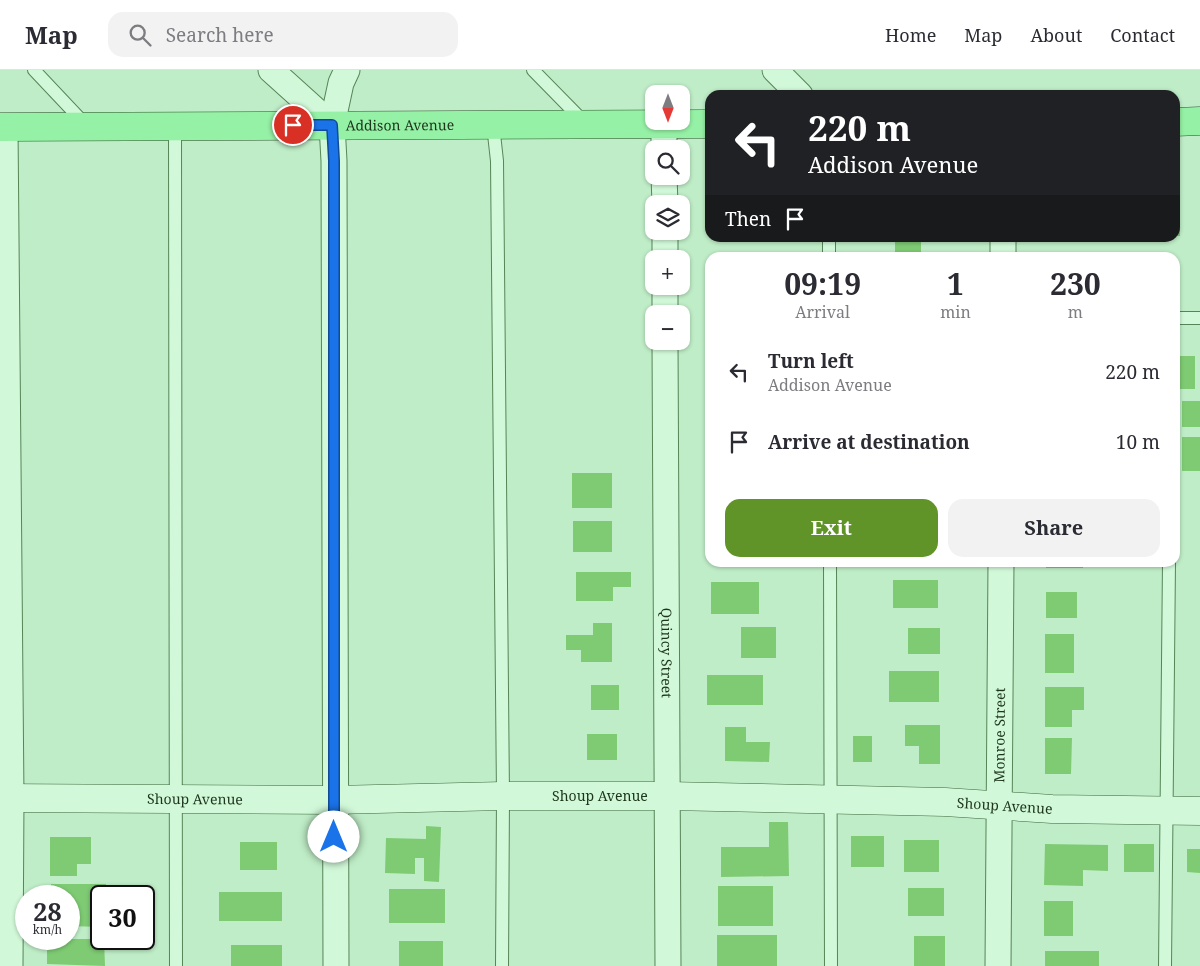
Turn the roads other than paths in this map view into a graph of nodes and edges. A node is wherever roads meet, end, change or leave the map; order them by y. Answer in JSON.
{"nodes":[{"id":1,"x":34,"y":70,"type":"edge"},
{"id":2,"x":271,"y":70,"type":"edge"},
{"id":3,"x":347,"y":70,"type":"edge"},
{"id":4,"x":533,"y":70,"type":"edge"},
{"id":5,"x":775,"y":70,"type":"edge"},
{"id":6,"x":795,"y":90,"type":"edge"},
{"id":7,"x":1180,"y":122,"type":"edge"},
{"id":8,"x":1200,"y":122,"type":"edge"},
{"id":9,"x":493,"y":124,"type":"junction"},
{"id":10,"x":585,"y":124,"type":"junction"},
{"id":11,"x":332,"y":125,"type":"junction"},
{"id":12,"x":705,"y":125,"type":"edge"},
{"id":13,"x":86,"y":126,"type":"junction"},
{"id":14,"x":175,"y":126,"type":"junction"},
{"id":15,"x":3,"y":127,"type":"edge"},
{"id":16,"x":664,"y":136,"type":"edge"},
{"id":17,"x":1180,"y":318,"type":"edge"},
{"id":18,"x":1200,"y":318,"type":"edge"},
{"id":19,"x":666,"y":350,"type":"edge"},
{"id":20,"x":830,"y":567,"type":"edge"},
{"id":21,"x":1001,"y":567,"type":"edge"},
{"id":22,"x":1169,"y":567,"type":"edge"},
{"id":23,"x":504,"y":796,"type":"junction"},
{"id":24,"x":668,"y":796,"type":"junction"},
{"id":25,"x":5,"y":798,"type":"edge"},
{"id":26,"x":831,"y":799,"type":"junction"},
{"id":27,"x":176,"y":800,"type":"junction"},
{"id":28,"x":334,"y":800,"type":"junction"},
{"id":29,"x":998,"y":806,"type":"junction"},
{"id":30,"x":1166,"y":811,"type":"junction"},
{"id":31,"x":1200,"y":811,"type":"edge"},
{"id":32,"x":10,"y":966,"type":"edge"},
{"id":33,"x":176,"y":966,"type":"edge"},
{"id":34,"x":336,"y":966,"type":"edge"},
{"id":35,"x":502,"y":966,"type":"edge"},
{"id":36,"x":668,"y":966,"type":"edge"},
{"id":37,"x":831,"y":966,"type":"edge"},
{"id":38,"x":998,"y":966,"type":"edge"},
{"id":39,"x":1165,"y":966,"type":"edge"}],
"edges":[{"from":1,"to":13,"type":"lane"},
{"from":2,"to":11,"type":"street"},
{"from":3,"to":11,"type":"street"},
{"from":4,"to":10,"type":"lane"},
{"from":5,"to":6,"type":"street"},
{"from":7,"to":8,"type":"main road"},
{"from":9,"to":10,"type":"main road","name":"Addison Avenue"},
{"from":9,"to":11,"type":"main road","name":"Addison Avenue"},
{"from":9,"to":23,"type":"lane"},
{"from":10,"to":16,"type":"main road","name":"Addison Avenue"},
{"from":11,"to":14,"type":"main road","name":"Addison Avenue"},
{"from":11,"to":28,"type":"street"},
{"from":12,"to":16,"type":"main road","name":"Addison Avenue"},
{"from":13,"to":14,"type":"main road","name":"Addison Avenue"},
{"from":13,"to":15,"type":"main road","name":"Addison Avenue"},
{"from":14,"to":27,"type":"lane"},
{"from":15,"to":25,"type":"street"},
{"from":17,"to":18,"type":"lane"},
{"from":19,"to":24,"type":"street","name":"Quincy Street"},
{"from":20,"to":26,"type":"lane"},
{"from":21,"to":29,"type":"street","name":"Monroe Street"},
{"from":22,"to":30,"type":"lane"},
{"from":23,"to":24,"type":"street","name":"Shoup Avenue"},
{"from":23,"to":28,"type":"street","name":"Shoup Avenue"},
{"from":23,"to":35,"type":"lane"},
{"from":24,"to":26,"type":"street","name":"Shoup Avenue"},
{"from":24,"to":36,"type":"street","name":"Quincy Street"},
{"from":25,"to":27,"type":"street","name":"Shoup Avenue"},
{"from":25,"to":32,"type":"street"},
{"from":26,"to":29,"type":"street","name":"Shoup Avenue"},
{"from":26,"to":37,"type":"lane"},
{"from":27,"to":28,"type":"street","name":"Shoup Avenue"},
{"from":27,"to":33,"type":"lane"},
{"from":28,"to":34,"type":"street"},
{"from":29,"to":30,"type":"street","name":"Shoup Avenue"},
{"from":29,"to":38,"type":"street","name":"Monroe Street"},
{"from":30,"to":31,"type":"street","name":"Shoup Avenue"},
{"from":30,"to":39,"type":"lane"}]}
